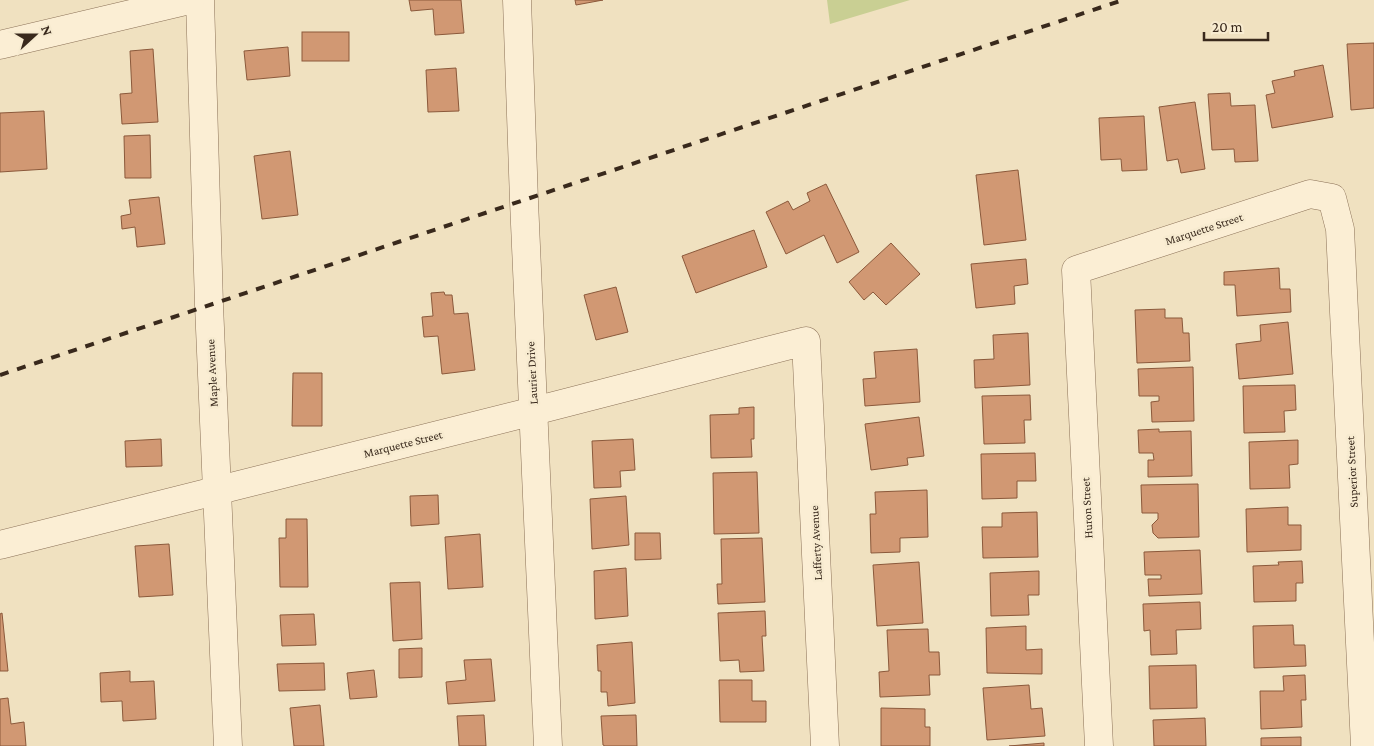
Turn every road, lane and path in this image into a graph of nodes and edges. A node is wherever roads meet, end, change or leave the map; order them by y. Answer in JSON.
{"nodes":[{"id":1,"x":190,"y":0,"type":"edge"},
{"id":2,"x":200,"y":0,"type":"edge"},
{"id":3,"x":517,"y":0,"type":"edge"},
{"id":4,"x":0,"y":45,"type":"edge"},
{"id":5,"x":1332,"y":198,"type":"joint"},
{"id":6,"x":1076,"y":270,"type":"joint"},
{"id":7,"x":806,"y":341,"type":"joint"},
{"id":8,"x":534,"y":411,"type":"junction"},
{"id":9,"x":218,"y":490,"type":"junction"},
{"id":10,"x":0,"y":544,"type":"edge"},
{"id":11,"x":228,"y":746,"type":"edge"},
{"id":12,"x":548,"y":746,"type":"edge"},
{"id":13,"x":825,"y":746,"type":"edge"},
{"id":14,"x":1099,"y":746,"type":"edge"},
{"id":15,"x":1365,"y":746,"type":"edge"}],
"edges":[{"from":1,"to":4,"type":"street"},
{"from":2,"to":9,"type":"street","name":"Maple Avenue"},
{"from":3,"to":8,"type":"street","name":"Laurier Drive"},
{"from":5,"to":6,"type":"street","name":"Marquette Street"},
{"from":5,"to":15,"type":"street","name":"Superior Street"},
{"from":6,"to":14,"type":"street","name":"Huron Street"},
{"from":7,"to":8,"type":"street","name":"Marquette Street"},
{"from":7,"to":13,"type":"street","name":"Lafferty Avenue"},
{"from":8,"to":9,"type":"street","name":"Marquette Street"},
{"from":8,"to":12,"type":"street","name":"Laurier Drive"},
{"from":9,"to":10,"type":"street","name":"Marquette Street"},
{"from":9,"to":11,"type":"street","name":"Maple Avenue"}]}
